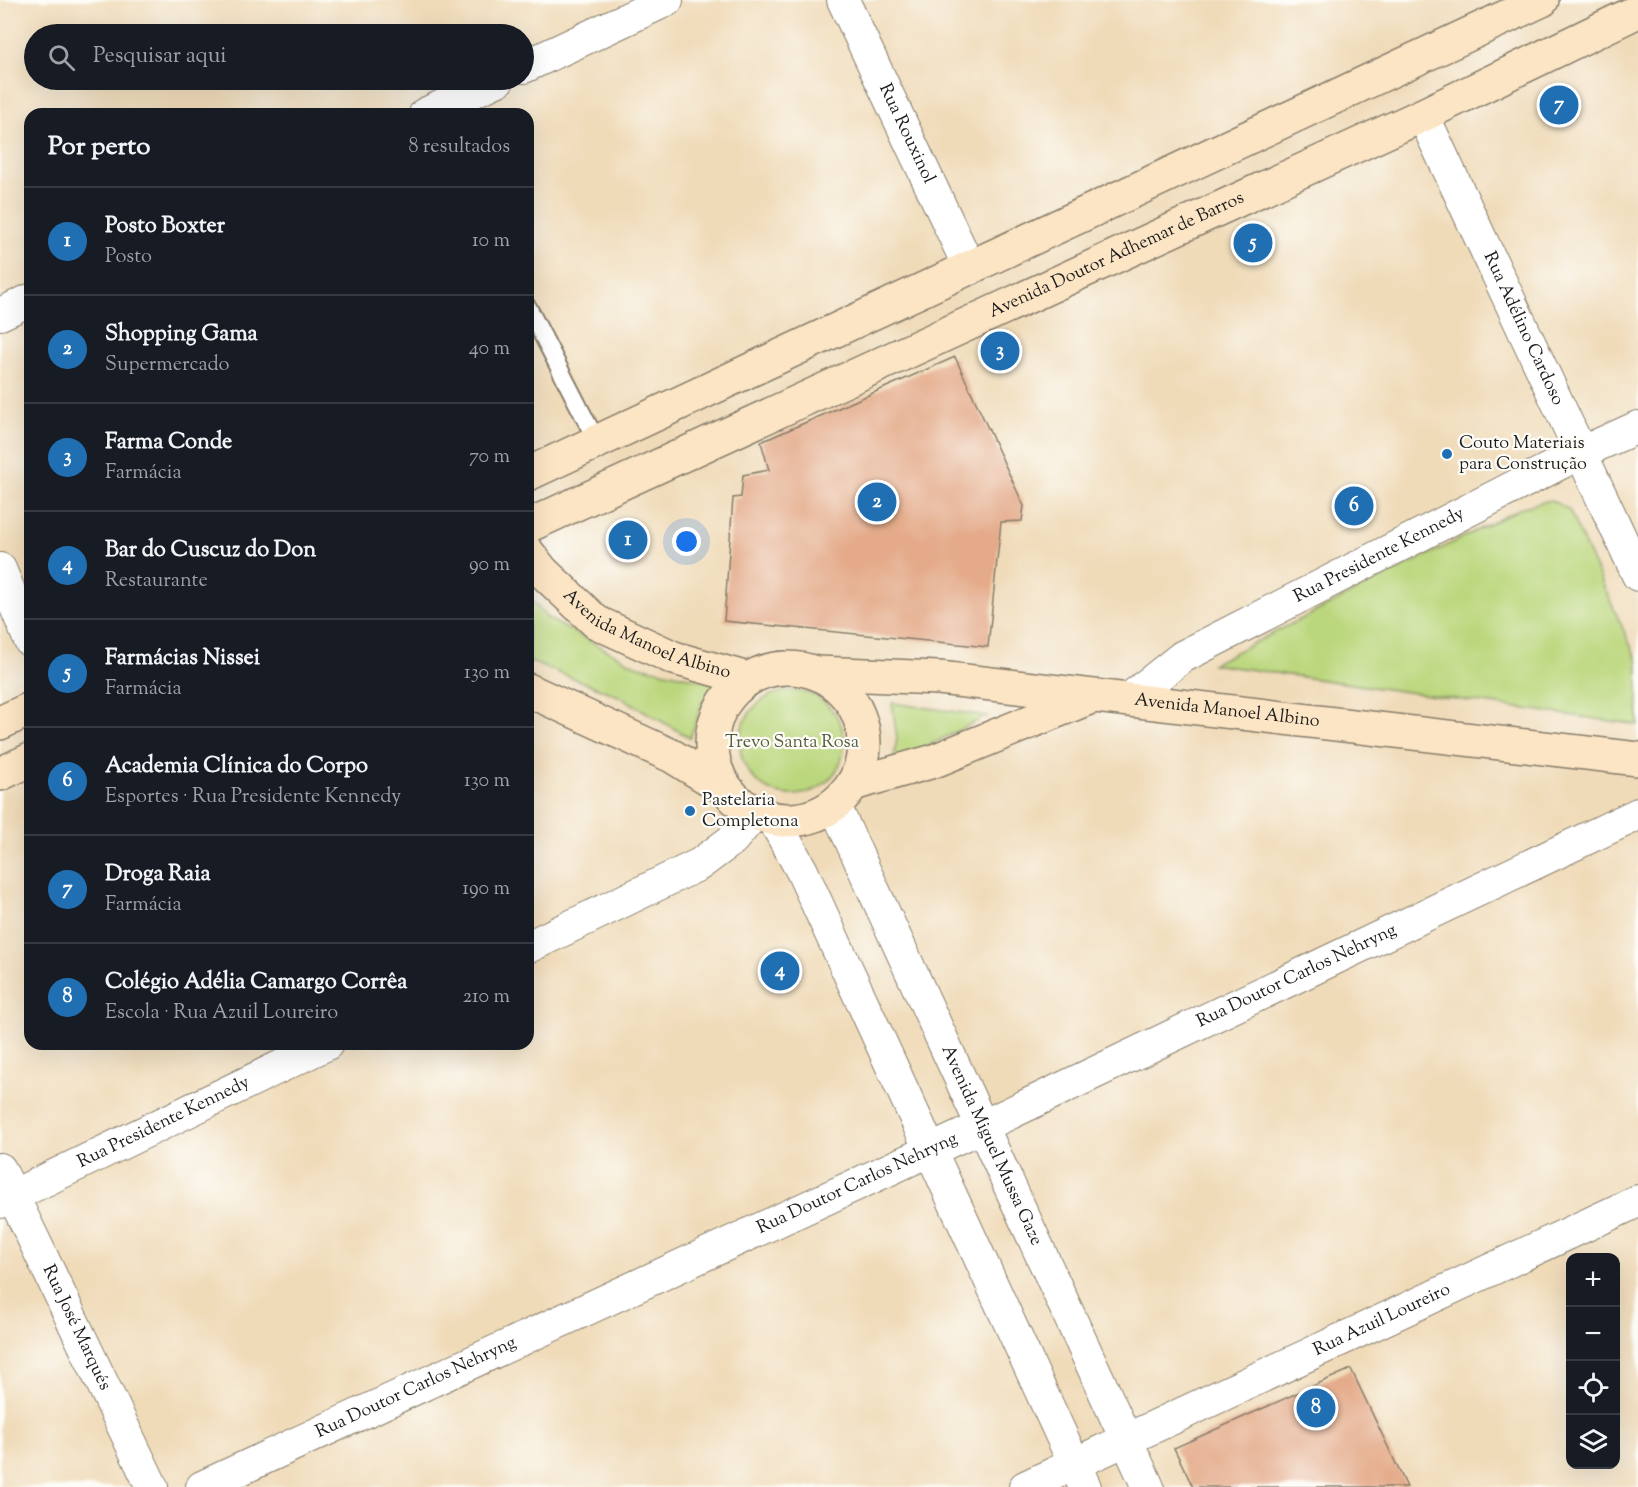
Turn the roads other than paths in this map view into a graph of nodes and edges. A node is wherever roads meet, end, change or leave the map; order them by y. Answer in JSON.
{"nodes":[{"id":1,"x":667,"y":0,"type":"edge"},
{"id":2,"x":843,"y":0,"type":"edge"},
{"id":3,"x":1542,"y":0,"type":"edge"},
{"id":4,"x":1638,"y":11,"type":"edge"},
{"id":5,"x":534,"y":62,"type":"edge"},
{"id":6,"x":476,"y":90,"type":"edge"},
{"id":7,"x":437,"y":108,"type":"edge"},
{"id":8,"x":1423,"y":115,"type":"junction"},
{"id":9,"x":970,"y":268,"type":"junction"},
{"id":10,"x":24,"y":303,"type":"edge"},
{"id":11,"x":0,"y":314,"type":"edge"},
{"id":12,"x":534,"y":319,"type":"edge"},
{"id":13,"x":1638,"y":427,"type":"edge"},
{"id":14,"x":597,"y":442,"type":"junction"},
{"id":15,"x":1580,"y":453,"type":"junction"},
{"id":16,"x":534,"y":471,"type":"edge"},
{"id":17,"x":534,"y":523,"type":"edge"},
{"id":18,"x":534,"y":561,"type":"edge"},
{"id":19,"x":0,"y":569,"type":"edge"},
{"id":20,"x":1638,"y":575,"type":"edge"},
{"id":21,"x":24,"y":627,"type":"edge"},
{"id":22,"x":817,"y":673,"type":"junction"},
{"id":23,"x":748,"y":679,"type":"junction"},
{"id":24,"x":534,"y":693,"type":"edge"},
{"id":25,"x":1091,"y":697,"type":"junction"},
{"id":26,"x":1130,"y":698,"type":"junction"},
{"id":27,"x":24,"y":712,"type":"edge"},
{"id":28,"x":0,"y":723,"type":"edge"},
{"id":29,"x":1638,"y":759,"type":"edge"},
{"id":30,"x":24,"y":763,"type":"edge"},
{"id":31,"x":0,"y":774,"type":"edge"},
{"id":32,"x":724,"y":788,"type":"junction"},
{"id":33,"x":844,"y":794,"type":"junction"},
{"id":34,"x":1638,"y":814,"type":"edge"},
{"id":35,"x":764,"y":817,"type":"junction"},
{"id":36,"x":534,"y":944,"type":"edge"},
{"id":37,"x":314,"y":1050,"type":"edge"},
{"id":38,"x":982,"y":1126,"type":"junction"},
{"id":39,"x":931,"y":1148,"type":"junction"},
{"id":40,"x":4,"y":1189,"type":"edge"},
{"id":41,"x":1638,"y":1201,"type":"edge"},
{"id":42,"x":1126,"y":1438,"type":"junction"},
{"id":43,"x":1080,"y":1475,"type":"edge"},
{"id":44,"x":152,"y":1487,"type":"edge"},
{"id":45,"x":202,"y":1487,"type":"edge"},
{"id":46,"x":1025,"y":1487,"type":"edge"},
{"id":47,"x":1148,"y":1487,"type":"edge"}],
"edges":[{"from":1,"to":5,"type":"street"},
{"from":2,"to":9,"type":"street","name":"Rua Rouxinol"},
{"from":3,"to":9,"type":"main road"},
{"from":4,"to":8,"type":"main road","name":"Avenida Doutor Adhemar de Barros"},
{"from":6,"to":7,"type":"street"},
{"from":8,"to":15,"type":"street","name":"Rua Adélino Cardoso"},
{"from":8,"to":17,"type":"main road","name":"Avenida Doutor Adhemar de Barros"},
{"from":9,"to":14,"type":"main road"},
{"from":10,"to":11,"type":"street"},
{"from":12,"to":14,"type":"lane"},
{"from":13,"to":15,"type":"street","name":"Rua Presidente Kennedy"},
{"from":14,"to":16,"type":"main road"},
{"from":15,"to":20,"type":"street","name":"Rua Adélino Cardoso"},
{"from":15,"to":26,"type":"street","name":"Rua Presidente Kennedy"},
{"from":18,"to":23,"type":"main road","name":"Avenida Manoel Albino"},
{"from":19,"to":21,"type":"street"},
{"from":22,"to":23,"type":"main road"},
{"from":22,"to":25,"type":"main road","name":"Avenida Manoel Albino"},
{"from":22,"to":33,"type":"main road"},
{"from":23,"to":32,"type":"main road"},
{"from":24,"to":32,"type":"main road"},
{"from":25,"to":26,"type":"main road","name":"Avenida Manoel Albino"},
{"from":25,"to":33,"type":"main road"},
{"from":26,"to":29,"type":"main road","name":"Avenida Manoel Albino"},
{"from":27,"to":28,"type":"main road"},
{"from":30,"to":31,"type":"main road"},
{"from":32,"to":35,"type":"main road"},
{"from":33,"to":35,"type":"main road"},
{"from":33,"to":38,"type":"street","name":"Avenida Miguel Mussa Gaze"},
{"from":34,"to":38,"type":"street","name":"Rua Doutor Carlos Nehryng"},
{"from":35,"to":36,"type":"street"},
{"from":35,"to":39,"type":"street"},
{"from":37,"to":40,"type":"street","name":"Rua Presidente Kennedy"},
{"from":38,"to":39,"type":"street","name":"Rua Doutor Carlos Nehryng"},
{"from":38,"to":42,"type":"street","name":"Avenida Miguel Mussa Gaze"},
{"from":39,"to":43,"type":"street"},
{"from":39,"to":45,"type":"street","name":"Rua Doutor Carlos Nehryng"},
{"from":40,"to":44,"type":"street","name":"Rua José Marqués"},
{"from":41,"to":42,"type":"street","name":"Rua Azuil Loureiro"},
{"from":42,"to":43,"type":"street","name":"Rua Azuil Loureiro"},
{"from":42,"to":47,"type":"street","name":"Avenida Miguel Mussa Gaze"},
{"from":43,"to":46,"type":"street"}]}
